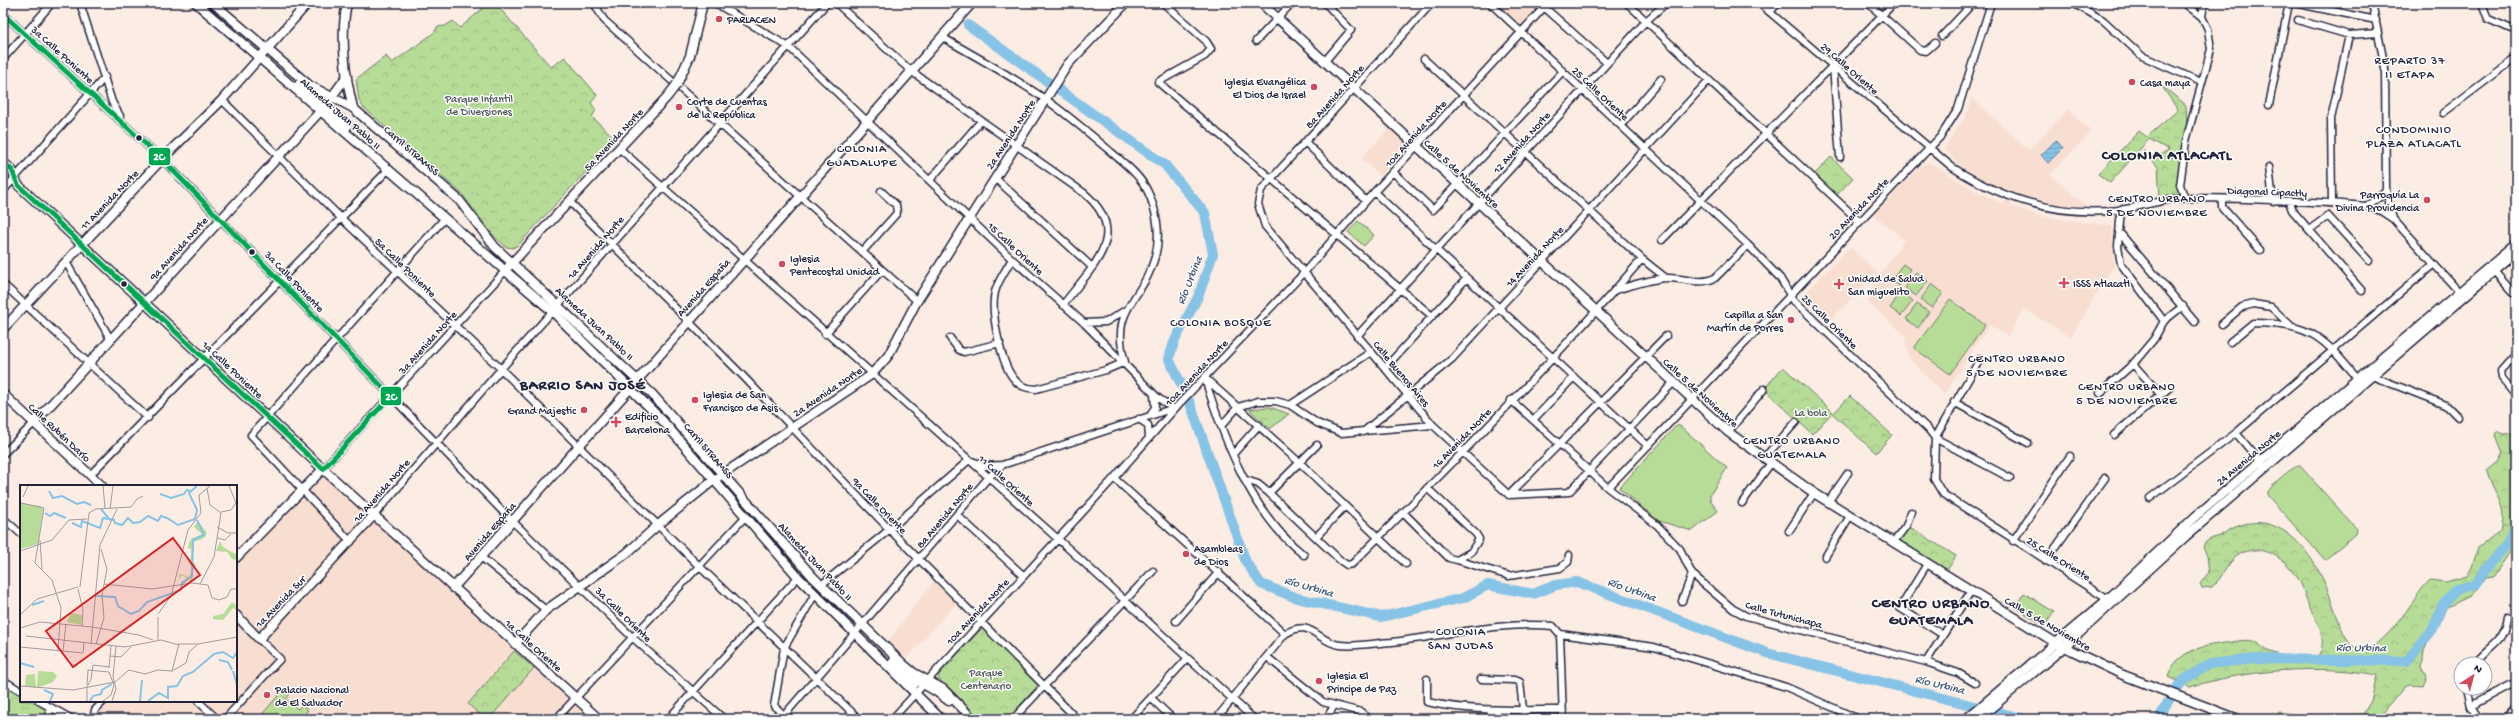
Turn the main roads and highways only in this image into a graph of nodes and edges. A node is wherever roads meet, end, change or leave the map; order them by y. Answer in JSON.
{"nodes":[{"id":1,"x":196,"y":3,"type":"edge"},
{"id":2,"x":204,"y":3,"type":"edge"},
{"id":3,"x":308,"y":3,"type":"edge"},
{"id":4,"x":347,"y":3,"type":"edge"},
{"id":5,"x":703,"y":3,"type":"edge"},
{"id":6,"x":972,"y":3,"type":"edge"},
{"id":7,"x":1126,"y":3,"type":"edge"},
{"id":8,"x":1261,"y":3,"type":"edge"},
{"id":9,"x":216,"y":4,"type":"edge"},
{"id":10,"x":263,"y":54,"type":"junction"},
{"id":11,"x":347,"y":76,"type":"junction"},
{"id":12,"x":327,"y":103,"type":"junction"},
{"id":13,"x":353,"y":108,"type":"junction"},
{"id":14,"x":3,"y":162,"type":"edge"},
{"id":15,"x":81,"y":244,"type":"junction"},
{"id":16,"x":2516,"y":244,"type":"edge"},
{"id":17,"x":489,"y":249,"type":"junction"},
{"id":18,"x":2516,"y":252,"type":"edge"},
{"id":19,"x":509,"y":266,"type":"junction"},
{"id":20,"x":2461,"y":294,"type":"junction"},
{"id":21,"x":145,"y":302,"type":"junction"},
{"id":22,"x":3,"y":329,"type":"edge"},
{"id":23,"x":2360,"y":382,"type":"junction"},
{"id":24,"x":633,"y":383,"type":"junction"},
{"id":25,"x":3,"y":394,"type":"edge"},
{"id":26,"x":34,"y":423,"type":"junction"},
{"id":27,"x":323,"y":469,"type":"junction"},
{"id":28,"x":718,"y":477,"type":"junction"},
{"id":29,"x":101,"y":485,"type":"edge"},
{"id":30,"x":375,"y":514,"type":"junction"},
{"id":31,"x":237,"y":557,"type":"edge"},
{"id":32,"x":317,"y":578,"type":"joint"},
{"id":33,"x":453,"y":588,"type":"junction"},
{"id":34,"x":2111,"y":602,"type":"junction"},
{"id":35,"x":237,"y":616,"type":"edge"},
{"id":36,"x":859,"y":628,"type":"junction"},
{"id":37,"x":2056,"y":643,"type":"junction"},
{"id":38,"x":516,"y":644,"type":"junction"},
{"id":39,"x":2064,"y":647,"type":"junction"},
{"id":40,"x":921,"y":686,"type":"junction"},
{"id":41,"x":1967,"y":718,"type":"edge"},
{"id":42,"x":599,"y":719,"type":"edge"},
{"id":43,"x":941,"y":719,"type":"edge"},
{"id":44,"x":947,"y":719,"type":"edge"},
{"id":45,"x":966,"y":719,"type":"edge"},
{"id":46,"x":973,"y":719,"type":"edge"},
{"id":47,"x":1978,"y":719,"type":"edge"},
{"id":48,"x":2238,"y":719,"type":"edge"}],
"edges":[{"from":1,"to":10,"type":"main road","name":"Alameda Juan Pablo II"},
{"from":2,"to":10,"type":"main road","name":"Carril SITRAMSS"},
{"from":3,"to":10,"type":"main road","name":"11 Avenida Norte"},
{"from":4,"to":11,"type":"main road"},
{"from":5,"to":19,"type":"main road","name":"5a Avenida Norte","bridge":true},
{"from":6,"to":24,"type":"main road","name":"Avenida España"},
{"from":7,"to":28,"type":"main road","name":"2a Avenida Norte"},
{"from":8,"to":37,"type":"main road","name":"Calle 5 de Noviembre"},
{"from":9,"to":10,"type":"main road","name":"Alameda Juan Pablo II"},
{"from":10,"to":12,"type":"main road","name":"Alameda Juan Pablo II"},
{"from":10,"to":12,"type":"main road","name":"Carril SITRAMSS"},
{"from":10,"to":12,"type":"main road","name":"Alameda Juan Pablo II"},
{"from":10,"to":15,"type":"main road","name":"11 Avenida Norte"},
{"from":11,"to":12,"type":"main road","name":"9a Avenida Norte"},
{"from":11,"to":13,"type":"main road"},
{"from":12,"to":13,"type":"main road","name":"Alameda Juan Pablo II"},
{"from":12,"to":17,"type":"main road","name":"Carril SITRAMSS"},
{"from":12,"to":17,"type":"main road","name":"Carril SITRAMSS"},
{"from":12,"to":19,"type":"main road","name":"Alameda Juan Pablo II"},
{"from":12,"to":21,"type":"main road","name":"9a Avenida Norte"},
{"from":13,"to":19,"type":"main road","name":"Alameda Juan Pablo II"},
{"from":14,"to":15,"type":"main road","name":"1a Calle Poniente"},
{"from":15,"to":21,"type":"main road","name":"1a Calle Poniente"},
{"from":15,"to":22,"type":"main road","name":"11 Avenida Norte"},
{"from":16,"to":20,"type":"main road"},
{"from":17,"to":19,"type":"main road","name":"Carril SITRAMSS"},
{"from":18,"to":20,"type":"main road"},
{"from":19,"to":24,"type":"main road","name":"Alameda Juan Pablo II"},
{"from":20,"to":23,"type":"main road","name":"24 Avenida Norte"},
{"from":20,"to":23,"type":"main road","name":"24 Avenida Norte"},
{"from":21,"to":26,"type":"main road","name":"9a Avenida Norte"},
{"from":21,"to":27,"type":"main road","name":"1a Calle Poniente"},
{"from":23,"to":34,"type":"main road","name":"24 Avenida Norte"},
{"from":24,"to":28,"type":"main road","name":"Alameda Juan Pablo II"},
{"from":24,"to":33,"type":"main road","name":"Avenida España"},
{"from":25,"to":26,"type":"main road","name":"Calle Rubén Darío"},
{"from":26,"to":29,"type":"main road","name":"Calle Rubén Darío"},
{"from":27,"to":30,"type":"main road","name":"1a Calle Poniente"},
{"from":27,"to":31,"type":"main road","name":"3a Avenida Norte"},
{"from":28,"to":36,"type":"main road","name":"Alameda Juan Pablo II"},
{"from":28,"to":36,"type":"main road","name":"Carril SITRAMSS"},
{"from":28,"to":36,"type":"main road","name":"Alameda Juan Pablo II"},
{"from":28,"to":38,"type":"main road","name":"2a Avenida Norte"},
{"from":30,"to":32,"type":"main road","name":"1a Avenida Norte"},
{"from":30,"to":33,"type":"main road","name":"1a Calle Poniente"},
{"from":32,"to":35,"type":"main road","name":"1a Avenida Sur"},
{"from":33,"to":38,"type":"main road","name":"1a Calle Oriente"},
{"from":34,"to":37,"type":"main road","name":"24 Avenida Norte"},
{"from":34,"to":39,"type":"main road","name":"24 Avenida Norte"},
{"from":36,"to":40,"type":"main road","name":"Alameda Juan Pablo II"},
{"from":36,"to":40,"type":"main road","name":"Carril SITRAMSS"},
{"from":36,"to":40,"type":"main road","name":"Alameda Juan Pablo II"},
{"from":37,"to":39,"type":"main road","name":"Calle 5 de Noviembre"},
{"from":37,"to":41,"type":"main road","name":"24 Avenida Norte"},
{"from":38,"to":42,"type":"main road","name":"1a Calle Oriente"},
{"from":39,"to":47,"type":"main road","name":"24 Avenida Norte"},
{"from":39,"to":48,"type":"main road","name":"Calle 5 de Noviembre"},
{"from":40,"to":43,"type":"main road","name":"Alameda Juan Pablo II"},
{"from":40,"to":44,"type":"main road","name":"Carril SITRAMSS"},
{"from":40,"to":45,"type":"main road","name":"Carril SITRAMSS"},
{"from":40,"to":46,"type":"main road","name":"Alameda Juan Pablo II"}]}
